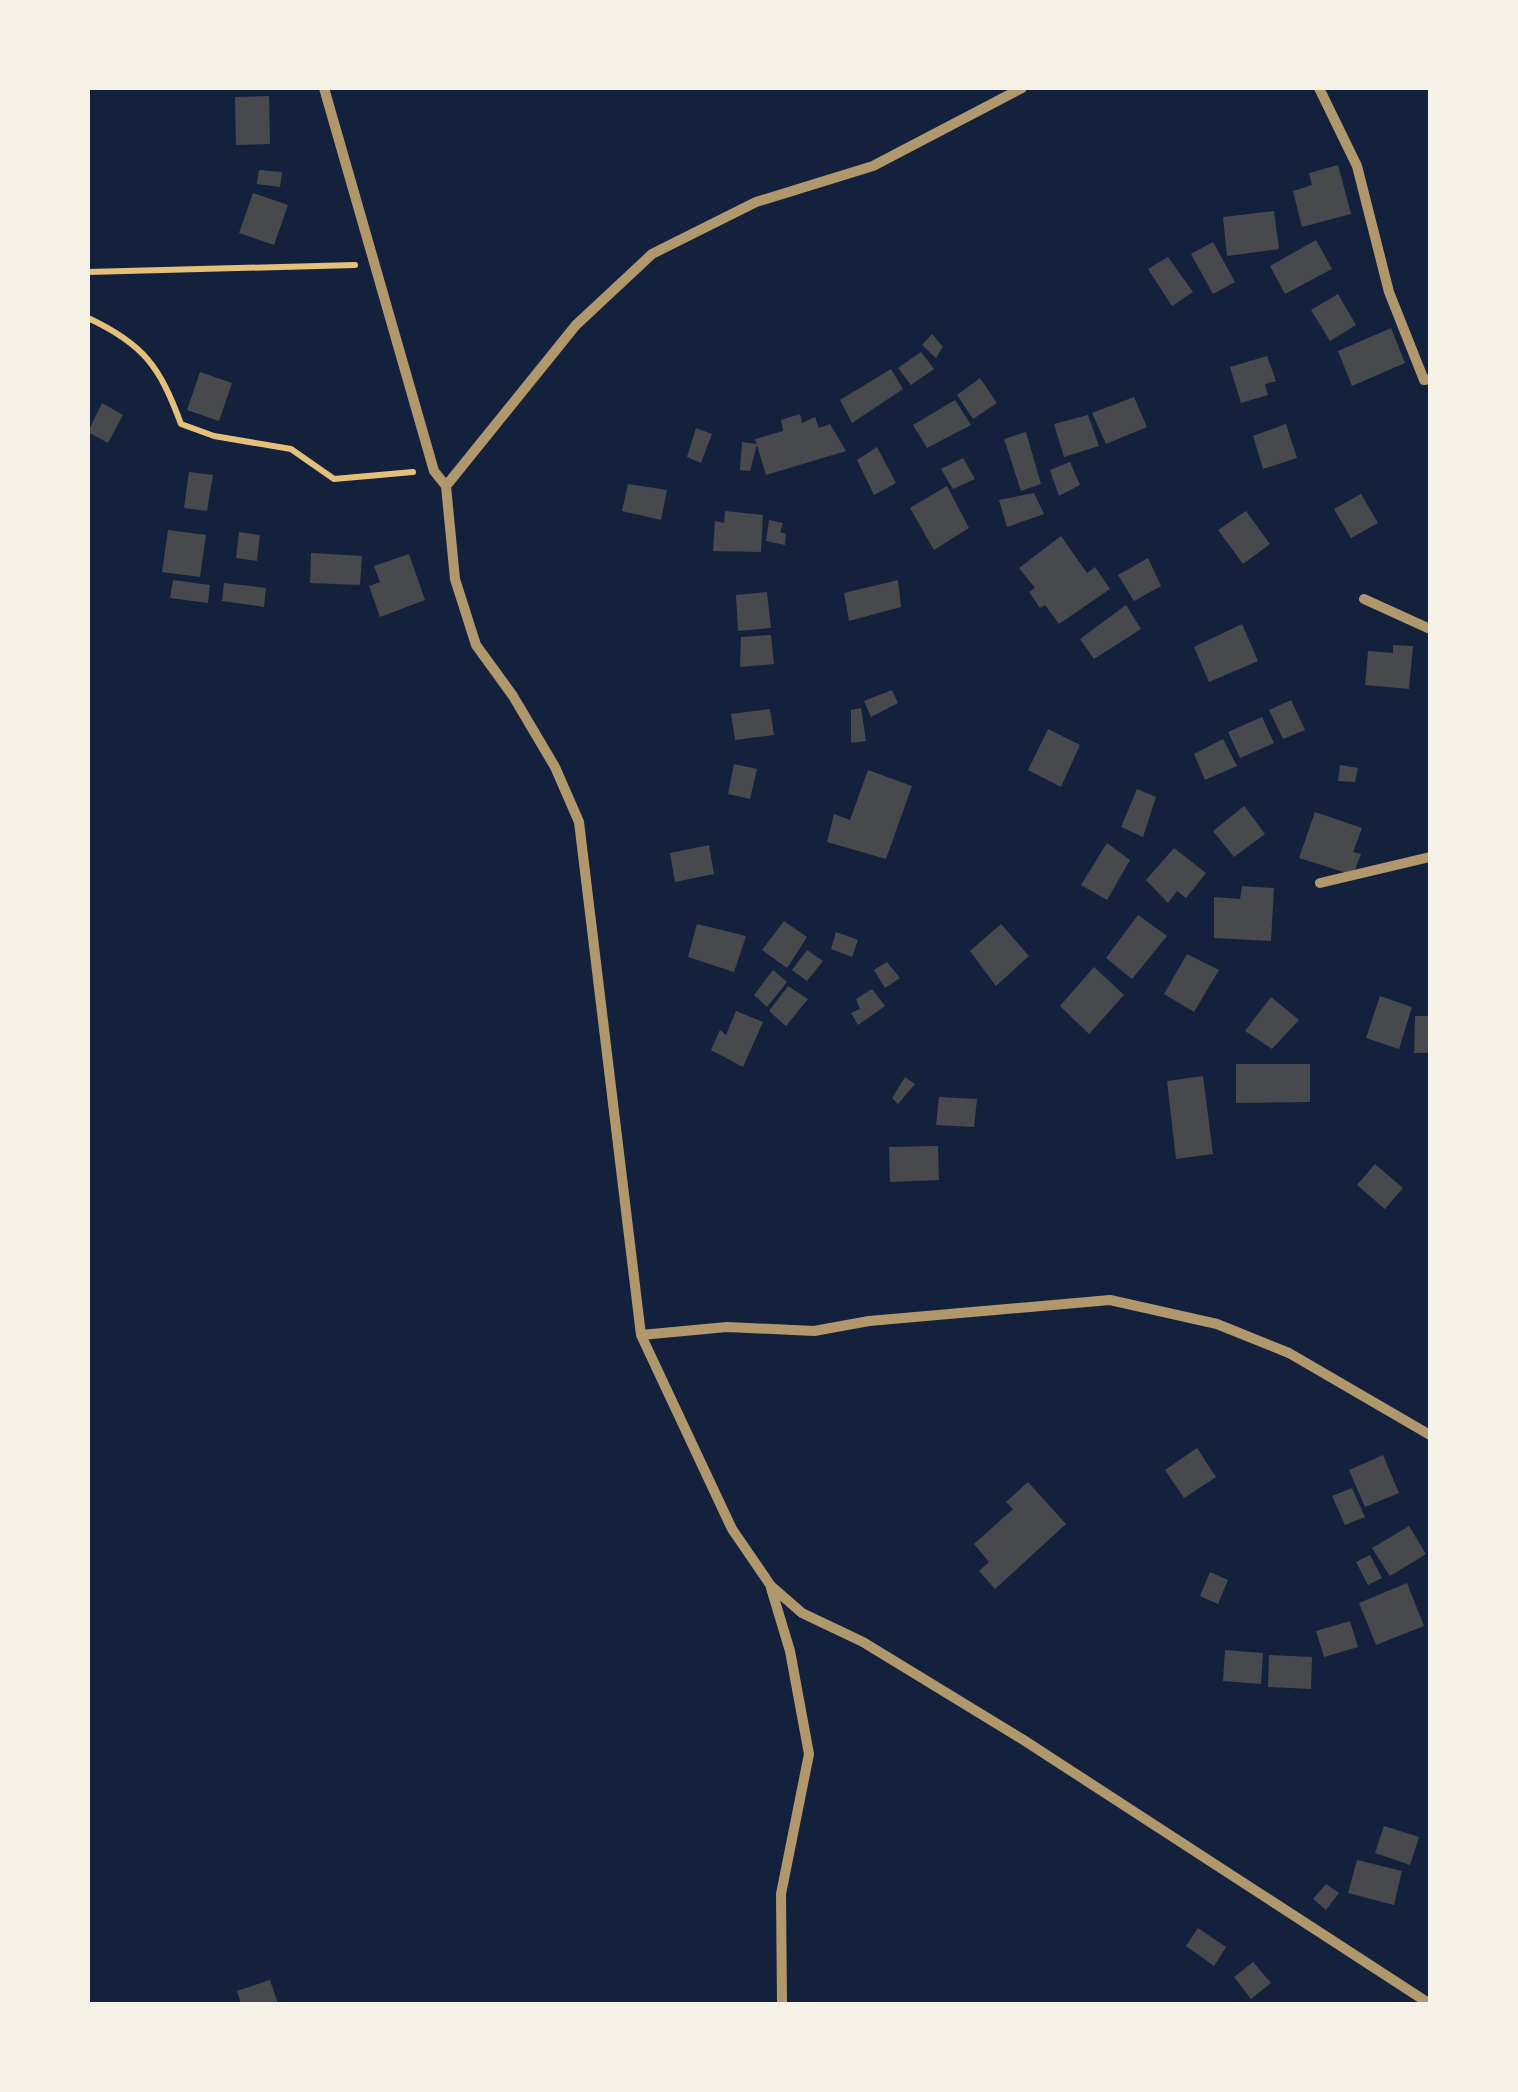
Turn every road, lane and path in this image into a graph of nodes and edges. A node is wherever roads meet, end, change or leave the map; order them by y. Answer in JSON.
{"nodes":[{"id":1,"x":324,"y":88,"type":"edge"},
{"id":2,"x":1022,"y":88,"type":"edge"},
{"id":3,"x":1319,"y":88,"type":"edge"},
{"id":4,"x":371,"y":264,"type":"junction"},
{"id":5,"x":88,"y":272,"type":"edge"},
{"id":6,"x":88,"y":318,"type":"edge"},
{"id":7,"x":1430,"y":379,"type":"edge"},
{"id":8,"x":434,"y":471,"type":"junction"},
{"id":9,"x":446,"y":486,"type":"junction"},
{"id":10,"x":1364,"y":599,"type":"dead end"},
{"id":11,"x":1430,"y":629,"type":"edge"},
{"id":12,"x":1430,"y":858,"type":"edge"},
{"id":13,"x":1320,"y":884,"type":"dead end"},
{"id":14,"x":642,"y":1335,"type":"junction"},
{"id":15,"x":1430,"y":1435,"type":"edge"},
{"id":16,"x":770,"y":1586,"type":"junction"},
{"id":17,"x":782,"y":2004,"type":"edge"},
{"id":18,"x":1430,"y":2004,"type":"edge"}],
"edges":[{"from":1,"to":4,"type":"street"},
{"from":2,"to":9,"type":"street"},
{"from":3,"to":7,"type":"street"},
{"from":4,"to":5,"type":"path"},
{"from":4,"to":8,"type":"street"},
{"from":6,"to":8,"type":"path"},
{"from":8,"to":9,"type":"street"},
{"from":9,"to":14,"type":"street"},
{"from":10,"to":11,"type":"street"},
{"from":12,"to":13,"type":"street"},
{"from":14,"to":15,"type":"street"},
{"from":14,"to":16,"type":"street"},
{"from":16,"to":17,"type":"street"},
{"from":16,"to":18,"type":"street"}]}
